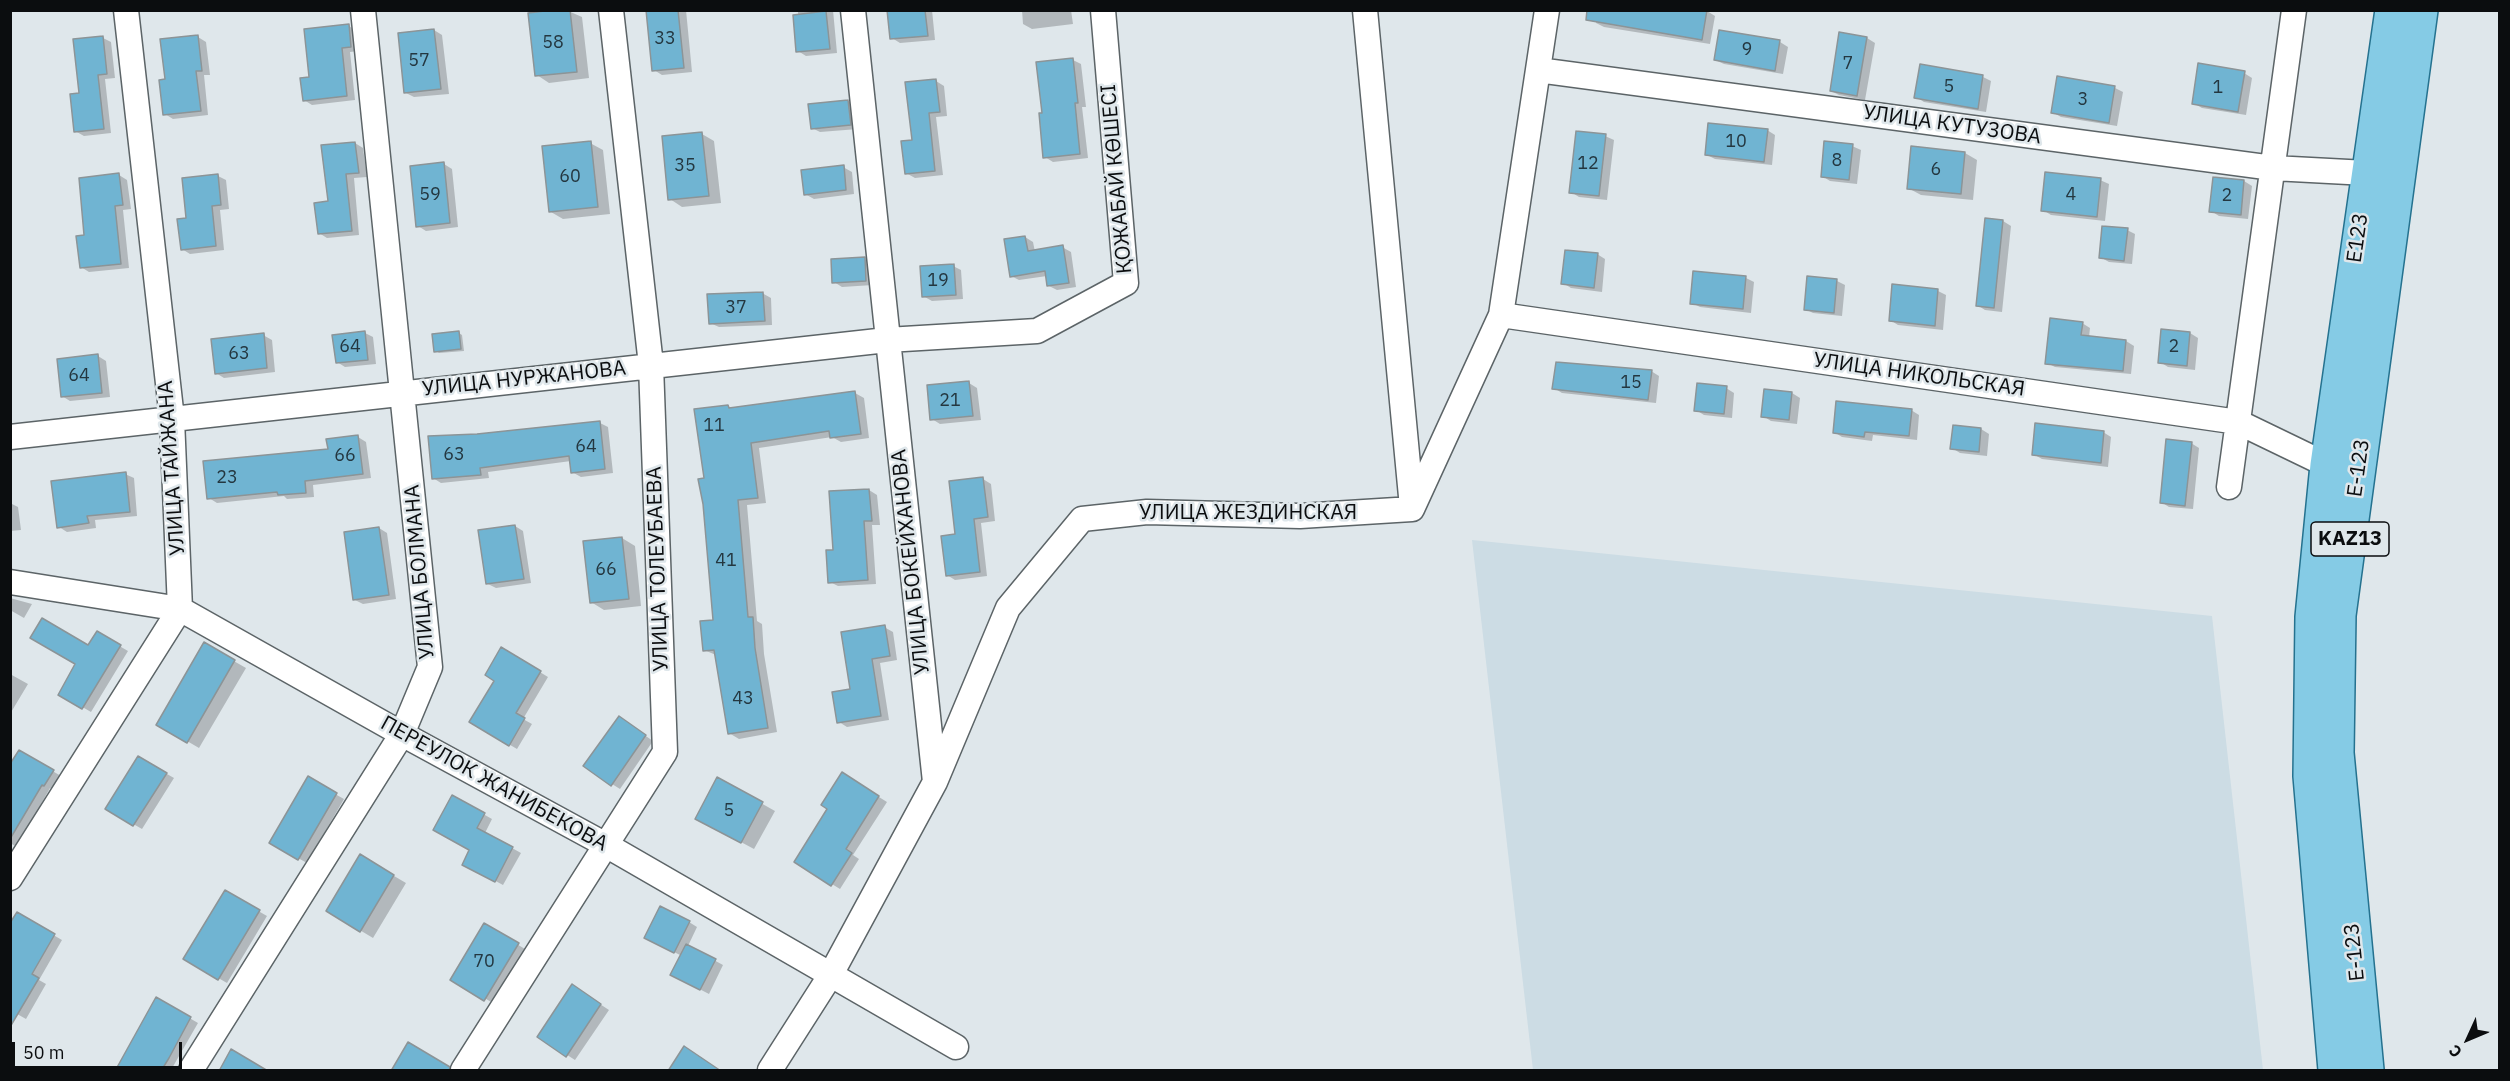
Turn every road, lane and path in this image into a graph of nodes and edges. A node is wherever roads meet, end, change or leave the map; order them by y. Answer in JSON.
{"nodes":[{"id":1,"x":126,"y":10,"type":"edge"},
{"id":2,"x":363,"y":10,"type":"edge"},
{"id":3,"x":611,"y":10,"type":"edge"},
{"id":4,"x":853,"y":10,"type":"edge"},
{"id":5,"x":1103,"y":10,"type":"edge"},
{"id":6,"x":1365,"y":10,"type":"edge"},
{"id":7,"x":1547,"y":10,"type":"edge"},
{"id":8,"x":2294,"y":10,"type":"edge"},
{"id":9,"x":2392,"y":10,"type":"edge"},
{"id":10,"x":2421,"y":10,"type":"edge"},
{"id":11,"x":1538,"y":70,"type":"junction"},
{"id":12,"x":2273,"y":168,"type":"junction"},
{"id":13,"x":2367,"y":173,"type":"junction"},
{"id":14,"x":1501,"y":315,"type":"junction"},
{"id":15,"x":1037,"y":331,"type":"joint"},
{"id":16,"x":887,"y":340,"type":"junction"},
{"id":17,"x":651,"y":365,"type":"junction"},
{"id":18,"x":403,"y":393,"type":"junction"},
{"id":19,"x":172,"y":418,"type":"junction"},
{"id":20,"x":2238,"y":422,"type":"junction"},
{"id":21,"x":10,"y":437,"type":"edge"},
{"id":22,"x":2327,"y":465,"type":"junction"},
{"id":23,"x":2229,"y":487,"type":"dead end"},
{"id":24,"x":1412,"y":509,"type":"junction"},
{"id":25,"x":10,"y":582,"type":"edge"},
{"id":26,"x":180,"y":609,"type":"junction"},
{"id":27,"x":402,"y":734,"type":"junction"},
{"id":28,"x":935,"y":782,"type":"junction"},
{"id":29,"x":606,"y":845,"type":"junction"},
{"id":30,"x":10,"y":878,"type":"edge"},
{"id":31,"x":830,"y":976,"type":"junction"},
{"id":32,"x":956,"y":1047,"type":"dead end"},
{"id":33,"x":191,"y":1071,"type":"edge"},
{"id":34,"x":463,"y":1071,"type":"edge"},
{"id":35,"x":770,"y":1071,"type":"edge"},
{"id":36,"x":2335,"y":1071,"type":"edge"},
{"id":37,"x":2367,"y":1071,"type":"edge"}],
"edges":[{"from":1,"to":19,"type":"street","name":"УЛИЦА ТАЙЖАНА"},
{"from":2,"to":18,"type":"street","name":"УЛИЦА БОЛМАНА"},
{"from":3,"to":17,"type":"street","name":"УЛИЦА ТОЛЕУБАЕВА"},
{"from":4,"to":16,"type":"street","name":"УЛИЦА БОКЕЙХАНОВА"},
{"from":5,"to":15,"type":"street","name":"ҚОЖАБАЙ КӨШЕСІ"},
{"from":6,"to":24,"type":"street"},
{"from":7,"to":11,"type":"street"},
{"from":8,"to":12,"type":"street"},
{"from":9,"to":13,"type":"main road","name":"Е123","number":"KAZ13"},
{"from":10,"to":37,"type":"main road","name":"Е-123","number":"KAZ13"},
{"from":11,"to":12,"type":"street","name":"УЛИЦА КУТУЗОВА"},
{"from":11,"to":14,"type":"street"},
{"from":12,"to":13,"type":"street","name":"УЛИЦА КУТУЗОВА"},
{"from":12,"to":20,"type":"street"},
{"from":13,"to":22,"type":"main road","name":"Е123","number":"KAZ13"},
{"from":14,"to":20,"type":"street","name":"УЛИЦА НИКОЛЬСКАЯ"},
{"from":14,"to":24,"type":"street"},
{"from":15,"to":16,"type":"street","name":"УЛИЦА НУРЖАНОВА"},
{"from":16,"to":17,"type":"street","name":"УЛИЦА НУРЖАНОВА"},
{"from":16,"to":28,"type":"street","name":"УЛИЦА БОКЕЙХАНОВА"},
{"from":17,"to":18,"type":"street","name":"УЛИЦА НУРЖАНОВА"},
{"from":17,"to":29,"type":"street","name":"УЛИЦА ТОЛЕУБАЕВА"},
{"from":18,"to":19,"type":"street","name":"УЛИЦА НУРЖАНОВА"},
{"from":18,"to":27,"type":"street","name":"УЛИЦА БОЛМАНА"},
{"from":19,"to":21,"type":"street","name":"УЛИЦА НУРЖАНОВА"},
{"from":19,"to":26,"type":"street","name":"УЛИЦА ТАЙЖАНА"},
{"from":20,"to":22,"type":"street","name":"УЛИЦА НИКОЛЬСКАЯ"},
{"from":20,"to":23,"type":"street"},
{"from":22,"to":36,"type":"main road","name":"Е-123","number":"KAZ13"},
{"from":24,"to":28,"type":"street","name":"УЛИЦА ЖЕЗДИНСКАЯ"},
{"from":25,"to":26,"type":"street","name":"ПЕРЕУЛОК ЖАНИБЕКОВА"},
{"from":26,"to":27,"type":"street","name":"ПЕРЕУЛОК ЖАНИБЕКОВА"},
{"from":26,"to":30,"type":"street"},
{"from":27,"to":29,"type":"street","name":"ПЕРЕУЛОК ЖАНИБЕКОВА"},
{"from":27,"to":33,"type":"street","name":"УЛИЦА БОЛМАНА"},
{"from":28,"to":31,"type":"street"},
{"from":29,"to":31,"type":"street","name":"ПЕРЕУЛОК ЖАНИБЕКОВА"},
{"from":29,"to":34,"type":"street","name":"УЛИЦА ТОЛЕУБАЕВА"},
{"from":31,"to":32,"type":"street","name":"ПЕРЕУЛОК ЖАНИБЕКОВА"},
{"from":31,"to":35,"type":"street"}]}
